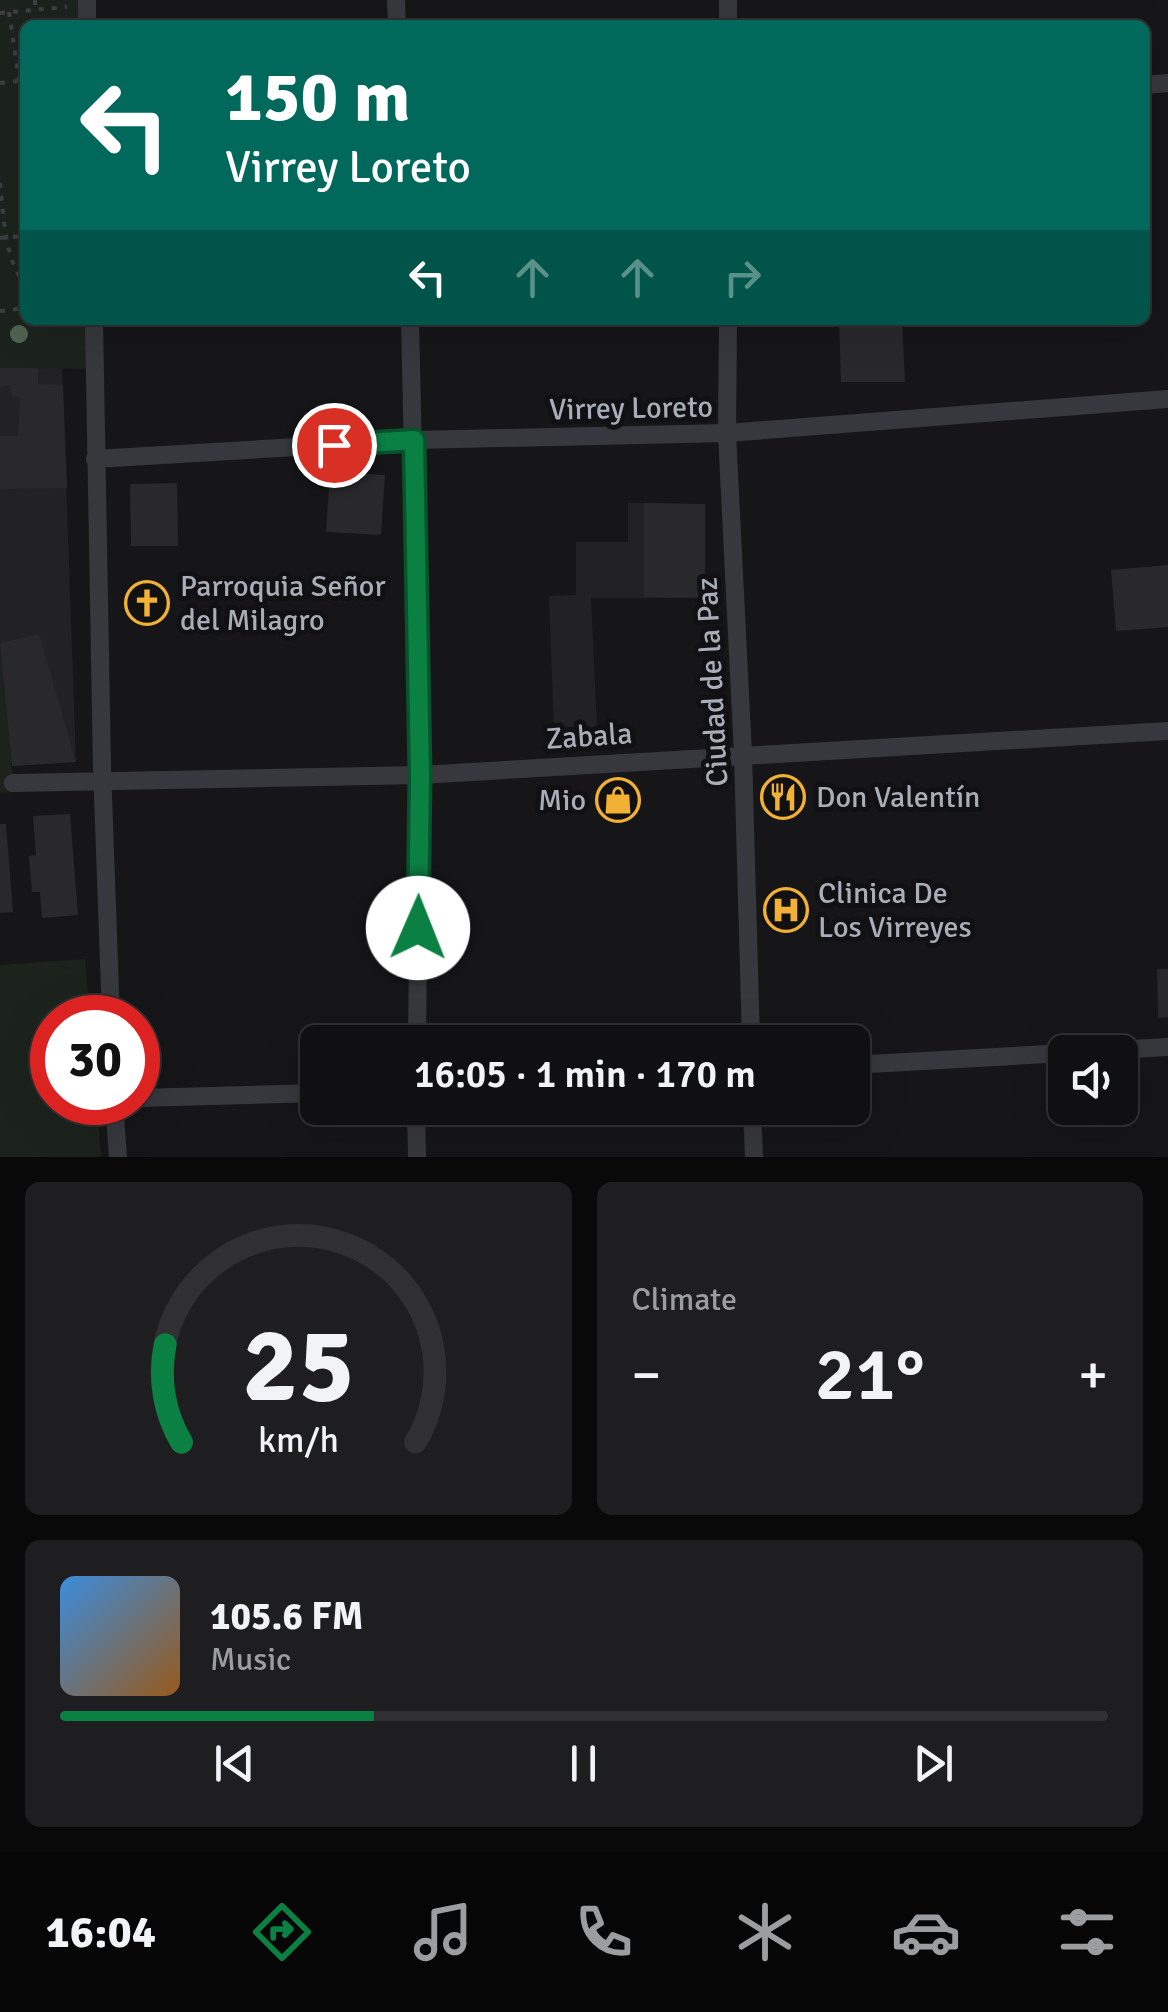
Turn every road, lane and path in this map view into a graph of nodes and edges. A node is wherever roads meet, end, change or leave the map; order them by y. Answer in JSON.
{"nodes":[{"id":1,"x":35,"y":0,"type":"edge"},
{"id":2,"x":87,"y":2,"type":"edge"},
{"id":3,"x":35,"y":10,"type":"junction"},
{"id":4,"x":9,"y":12,"type":"junction"},
{"id":5,"x":0,"y":13,"type":"edge"},
{"id":6,"x":18,"y":81,"type":"junction"},
{"id":7,"x":0,"y":83,"type":"edge"},
{"id":8,"x":20,"y":92,"type":"edge"},
{"id":9,"x":0,"y":183,"type":"edge"},
{"id":10,"x":3,"y":238,"type":"edge"},
{"id":11,"x":20,"y":279,"type":"edge"},
{"id":12,"x":94,"y":325,"type":"edge"},
{"id":13,"x":410,"y":325,"type":"edge"},
{"id":14,"x":728,"y":325,"type":"edge"},
{"id":15,"x":1168,"y":398,"type":"edge"},
{"id":16,"x":727,"y":433,"type":"junction"},
{"id":17,"x":414,"y":440,"type":"junction"},
{"id":18,"x":95,"y":459,"type":"junction"},
{"id":19,"x":1168,"y":731,"type":"edge"},
{"id":20,"x":743,"y":754,"type":"junction"},
{"id":21,"x":420,"y":775,"type":"junction"},
{"id":22,"x":13,"y":783,"type":"dead end"},
{"id":23,"x":103,"y":784,"type":"junction"},
{"id":24,"x":110,"y":995,"type":"edge"},
{"id":25,"x":417,"y":1025,"type":"edge"},
{"id":26,"x":751,"y":1025,"type":"edge"},
{"id":27,"x":1168,"y":1048,"type":"edge"},
{"id":28,"x":1138,"y":1049,"type":"edge"},
{"id":29,"x":1048,"y":1054,"type":"edge"},
{"id":30,"x":870,"y":1063,"type":"edge"},
{"id":31,"x":300,"y":1094,"type":"edge"},
{"id":32,"x":160,"y":1098,"type":"edge"},
{"id":33,"x":116,"y":1125,"type":"edge"},
{"id":34,"x":416,"y":1125,"type":"edge"},
{"id":35,"x":753,"y":1125,"type":"edge"},
{"id":36,"x":118,"y":1157,"type":"edge"},
{"id":37,"x":417,"y":1157,"type":"edge"},
{"id":38,"x":754,"y":1157,"type":"edge"}],
"edges":[{"from":1,"to":3,"type":"path"},
{"from":2,"to":3,"type":"path"},
{"from":3,"to":4,"type":"path"},
{"from":4,"to":5,"type":"path"},
{"from":4,"to":6,"type":"path"},
{"from":6,"to":7,"type":"path"},
{"from":6,"to":8,"type":"path"},
{"from":9,"to":10,"type":"path"},
{"from":10,"to":11,"type":"path"},
{"from":12,"to":18,"type":"street"},
{"from":13,"to":17,"type":"street"},
{"from":14,"to":16,"type":"street","name":"Ciudad de la Paz"},
{"from":15,"to":16,"type":"street","name":"Virrey Loreto"},
{"from":16,"to":17,"type":"street","name":"Virrey Loreto"},
{"from":16,"to":20,"type":"street","name":"Ciudad de la Paz"},
{"from":17,"to":18,"type":"street","name":"Virrey Loreto"},
{"from":17,"to":21,"type":"street"},
{"from":18,"to":23,"type":"street"},
{"from":19,"to":20,"type":"street","name":"Zabala"},
{"from":20,"to":21,"type":"street","name":"Zabala"},
{"from":20,"to":26,"type":"street","name":"Ciudad de la Paz"},
{"from":21,"to":23,"type":"street","name":"Zabala"},
{"from":21,"to":25,"type":"street"},
{"from":22,"to":23,"type":"street","name":"Zabala"},
{"from":23,"to":24,"type":"street"},
{"from":27,"to":28,"type":"street"},
{"from":29,"to":30,"type":"street"},
{"from":31,"to":32,"type":"street"},
{"from":33,"to":36,"type":"street"},
{"from":34,"to":37,"type":"street"},
{"from":35,"to":38,"type":"street"}]}
